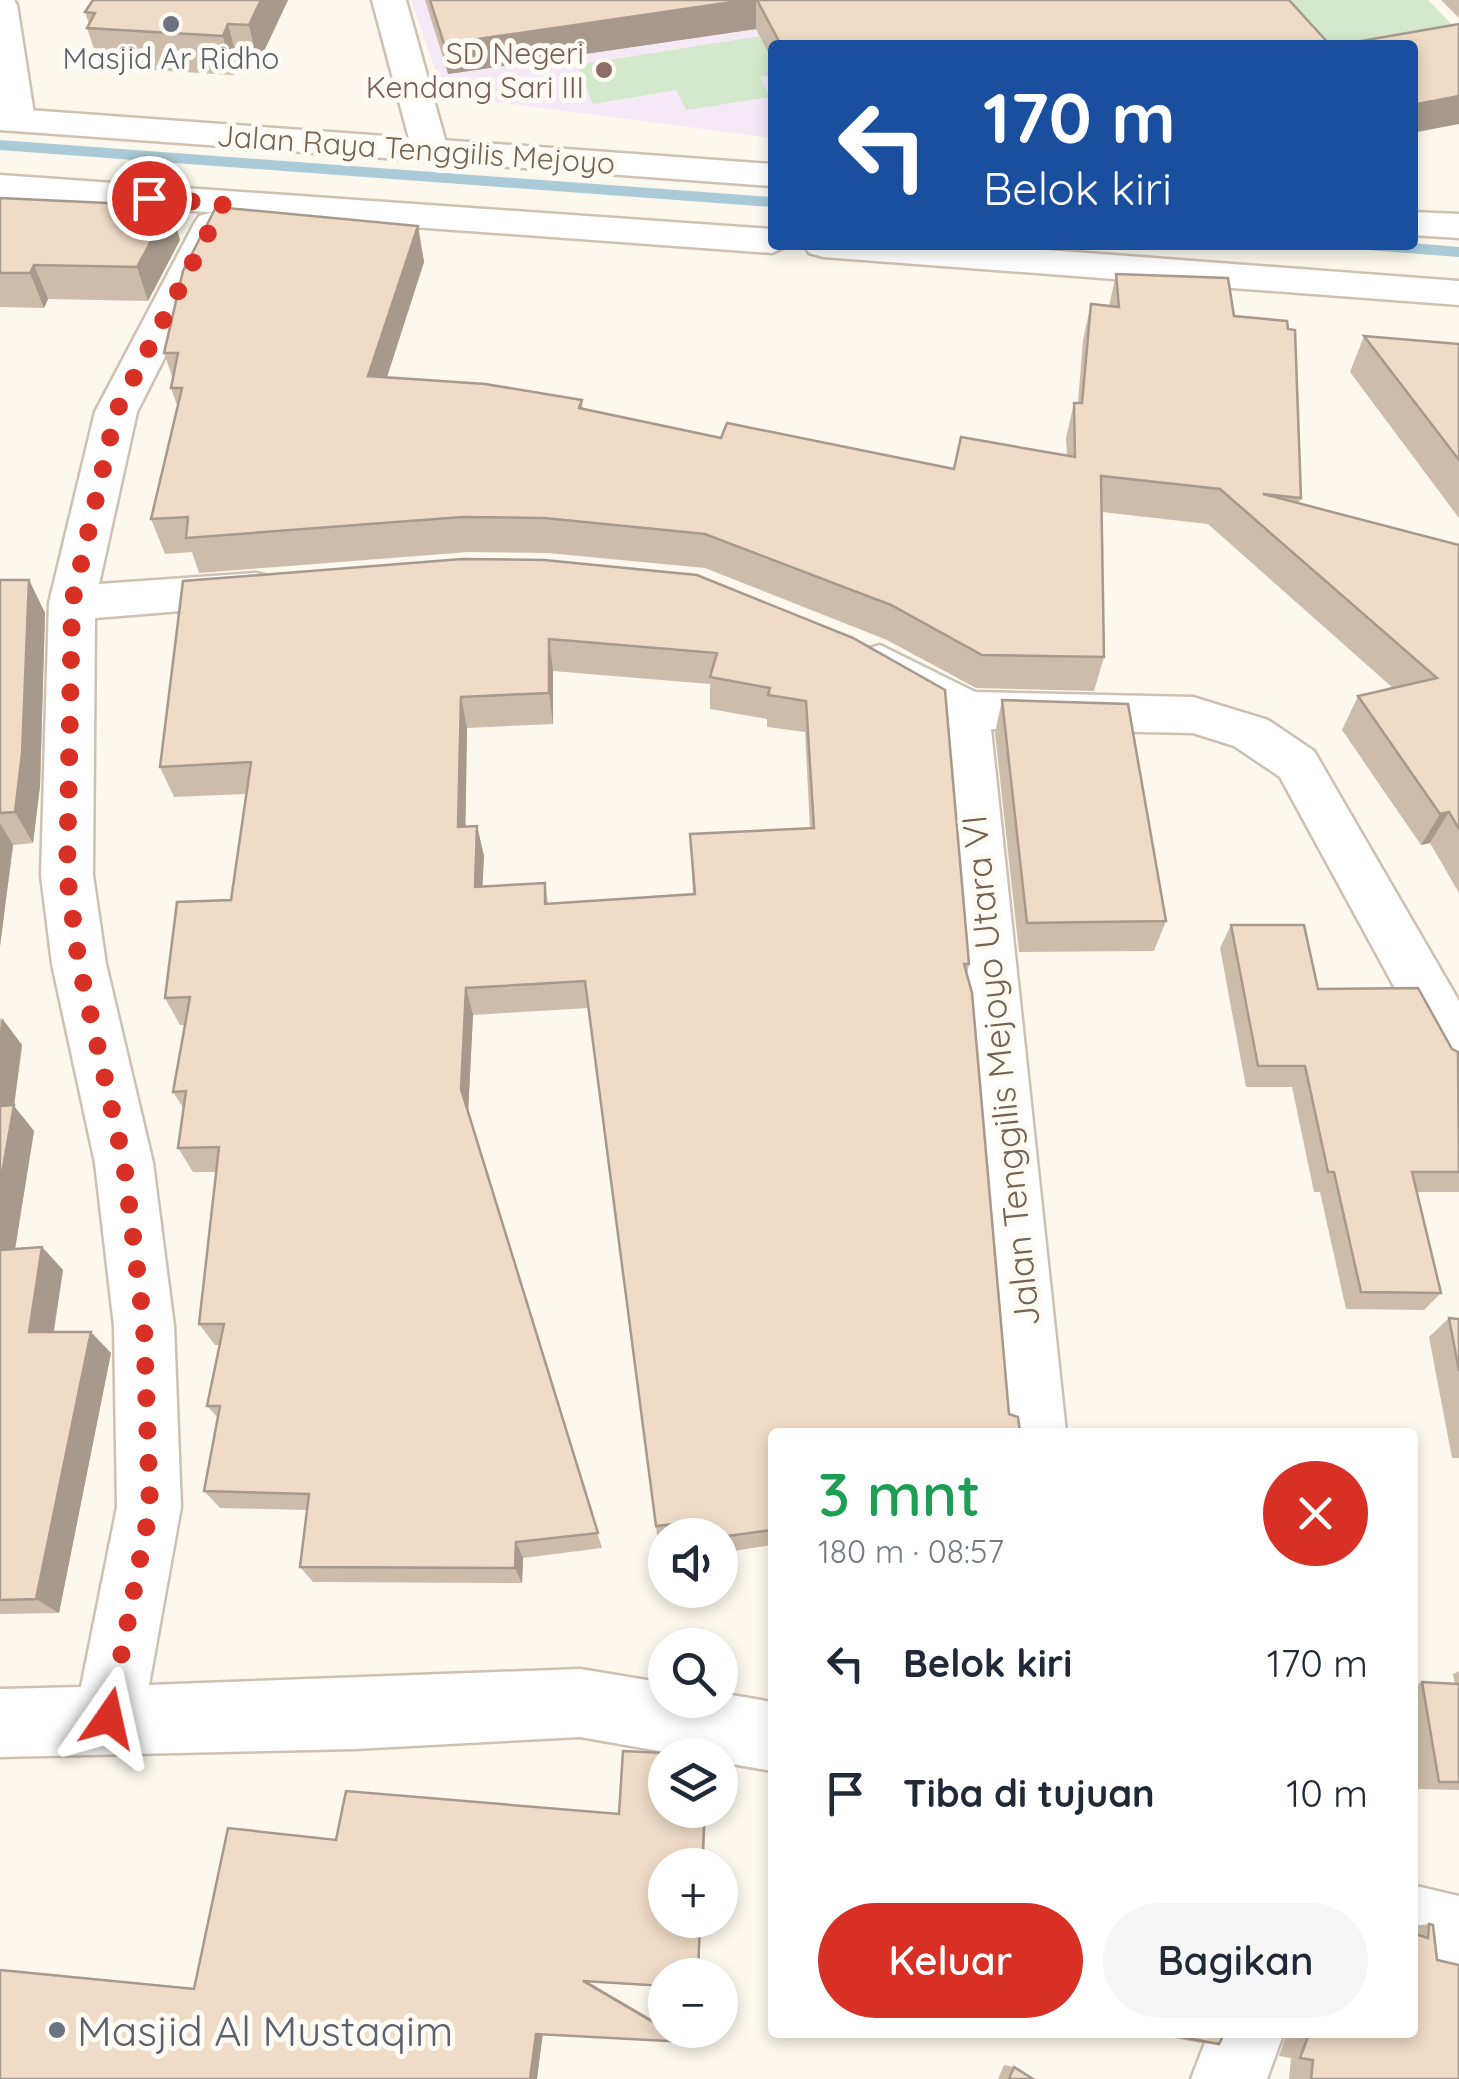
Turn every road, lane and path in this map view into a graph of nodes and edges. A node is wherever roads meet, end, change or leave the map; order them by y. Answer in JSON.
{"nodes":[{"id":1,"x":389,"y":0,"type":"edge"},
{"id":2,"x":0,"y":6,"type":"edge"},
{"id":3,"x":8,"y":120,"type":"edge"},
{"id":4,"x":430,"y":150,"type":"junction"},
{"id":5,"x":768,"y":176,"type":"edge"},
{"id":6,"x":0,"y":186,"type":"edge"},
{"id":7,"x":223,"y":204,"type":"junction"},
{"id":8,"x":1418,"y":223,"type":"edge"},
{"id":9,"x":1459,"y":226,"type":"edge"},
{"id":10,"x":768,"y":242,"type":"edge"},
{"id":11,"x":950,"y":250,"type":"edge"},
{"id":12,"x":1332,"y":265,"type":"edge"},
{"id":13,"x":1459,"y":294,"type":"edge"},
{"id":14,"x":308,"y":585,"type":"edge"},
{"id":15,"x":72,"y":603,"type":"junction"},
{"id":16,"x":835,"y":641,"type":"edge"},
{"id":17,"x":967,"y":710,"type":"junction"},
{"id":18,"x":1459,"y":1052,"type":"edge"},
{"id":19,"x":1035,"y":1428,"type":"edge"},
{"id":20,"x":109,"y":1718,"type":"junction"},
{"id":21,"x":0,"y":1724,"type":"edge"},
{"id":22,"x":768,"y":1735,"type":"edge"},
{"id":23,"x":1418,"y":1923,"type":"edge"},
{"id":24,"x":1459,"y":1933,"type":"edge"},
{"id":25,"x":1245,"y":2038,"type":"edge"},
{"id":26,"x":1229,"y":2079,"type":"edge"}],
"edges":[{"from":1,"to":4,"type":"street"},
{"from":2,"to":3,"type":"street"},
{"from":3,"to":4,"type":"street","name":"Jalan Raya Tenggilis Mejoyo"},
{"from":4,"to":5,"type":"street","name":"Jalan Raya Tenggilis Mejoyo"},
{"from":6,"to":7,"type":"street","name":"Jalan Raya Tenggilis Mejoyo"},
{"from":7,"to":10,"type":"street","name":"Jalan Raya Tenggilis Mejoyo"},
{"from":7,"to":15,"type":"street"},
{"from":8,"to":9,"type":"street"},
{"from":11,"to":12,"type":"street"},
{"from":12,"to":13,"type":"street"},
{"from":14,"to":15,"type":"street"},
{"from":15,"to":20,"type":"street"},
{"from":16,"to":17,"type":"street"},
{"from":17,"to":18,"type":"street"},
{"from":17,"to":19,"type":"street","name":"Jalan Tenggilis Mejoyo Utara VI"},
{"from":20,"to":21,"type":"street"},
{"from":20,"to":22,"type":"street"},
{"from":23,"to":24,"type":"street"},
{"from":25,"to":26,"type":"street"}]}
